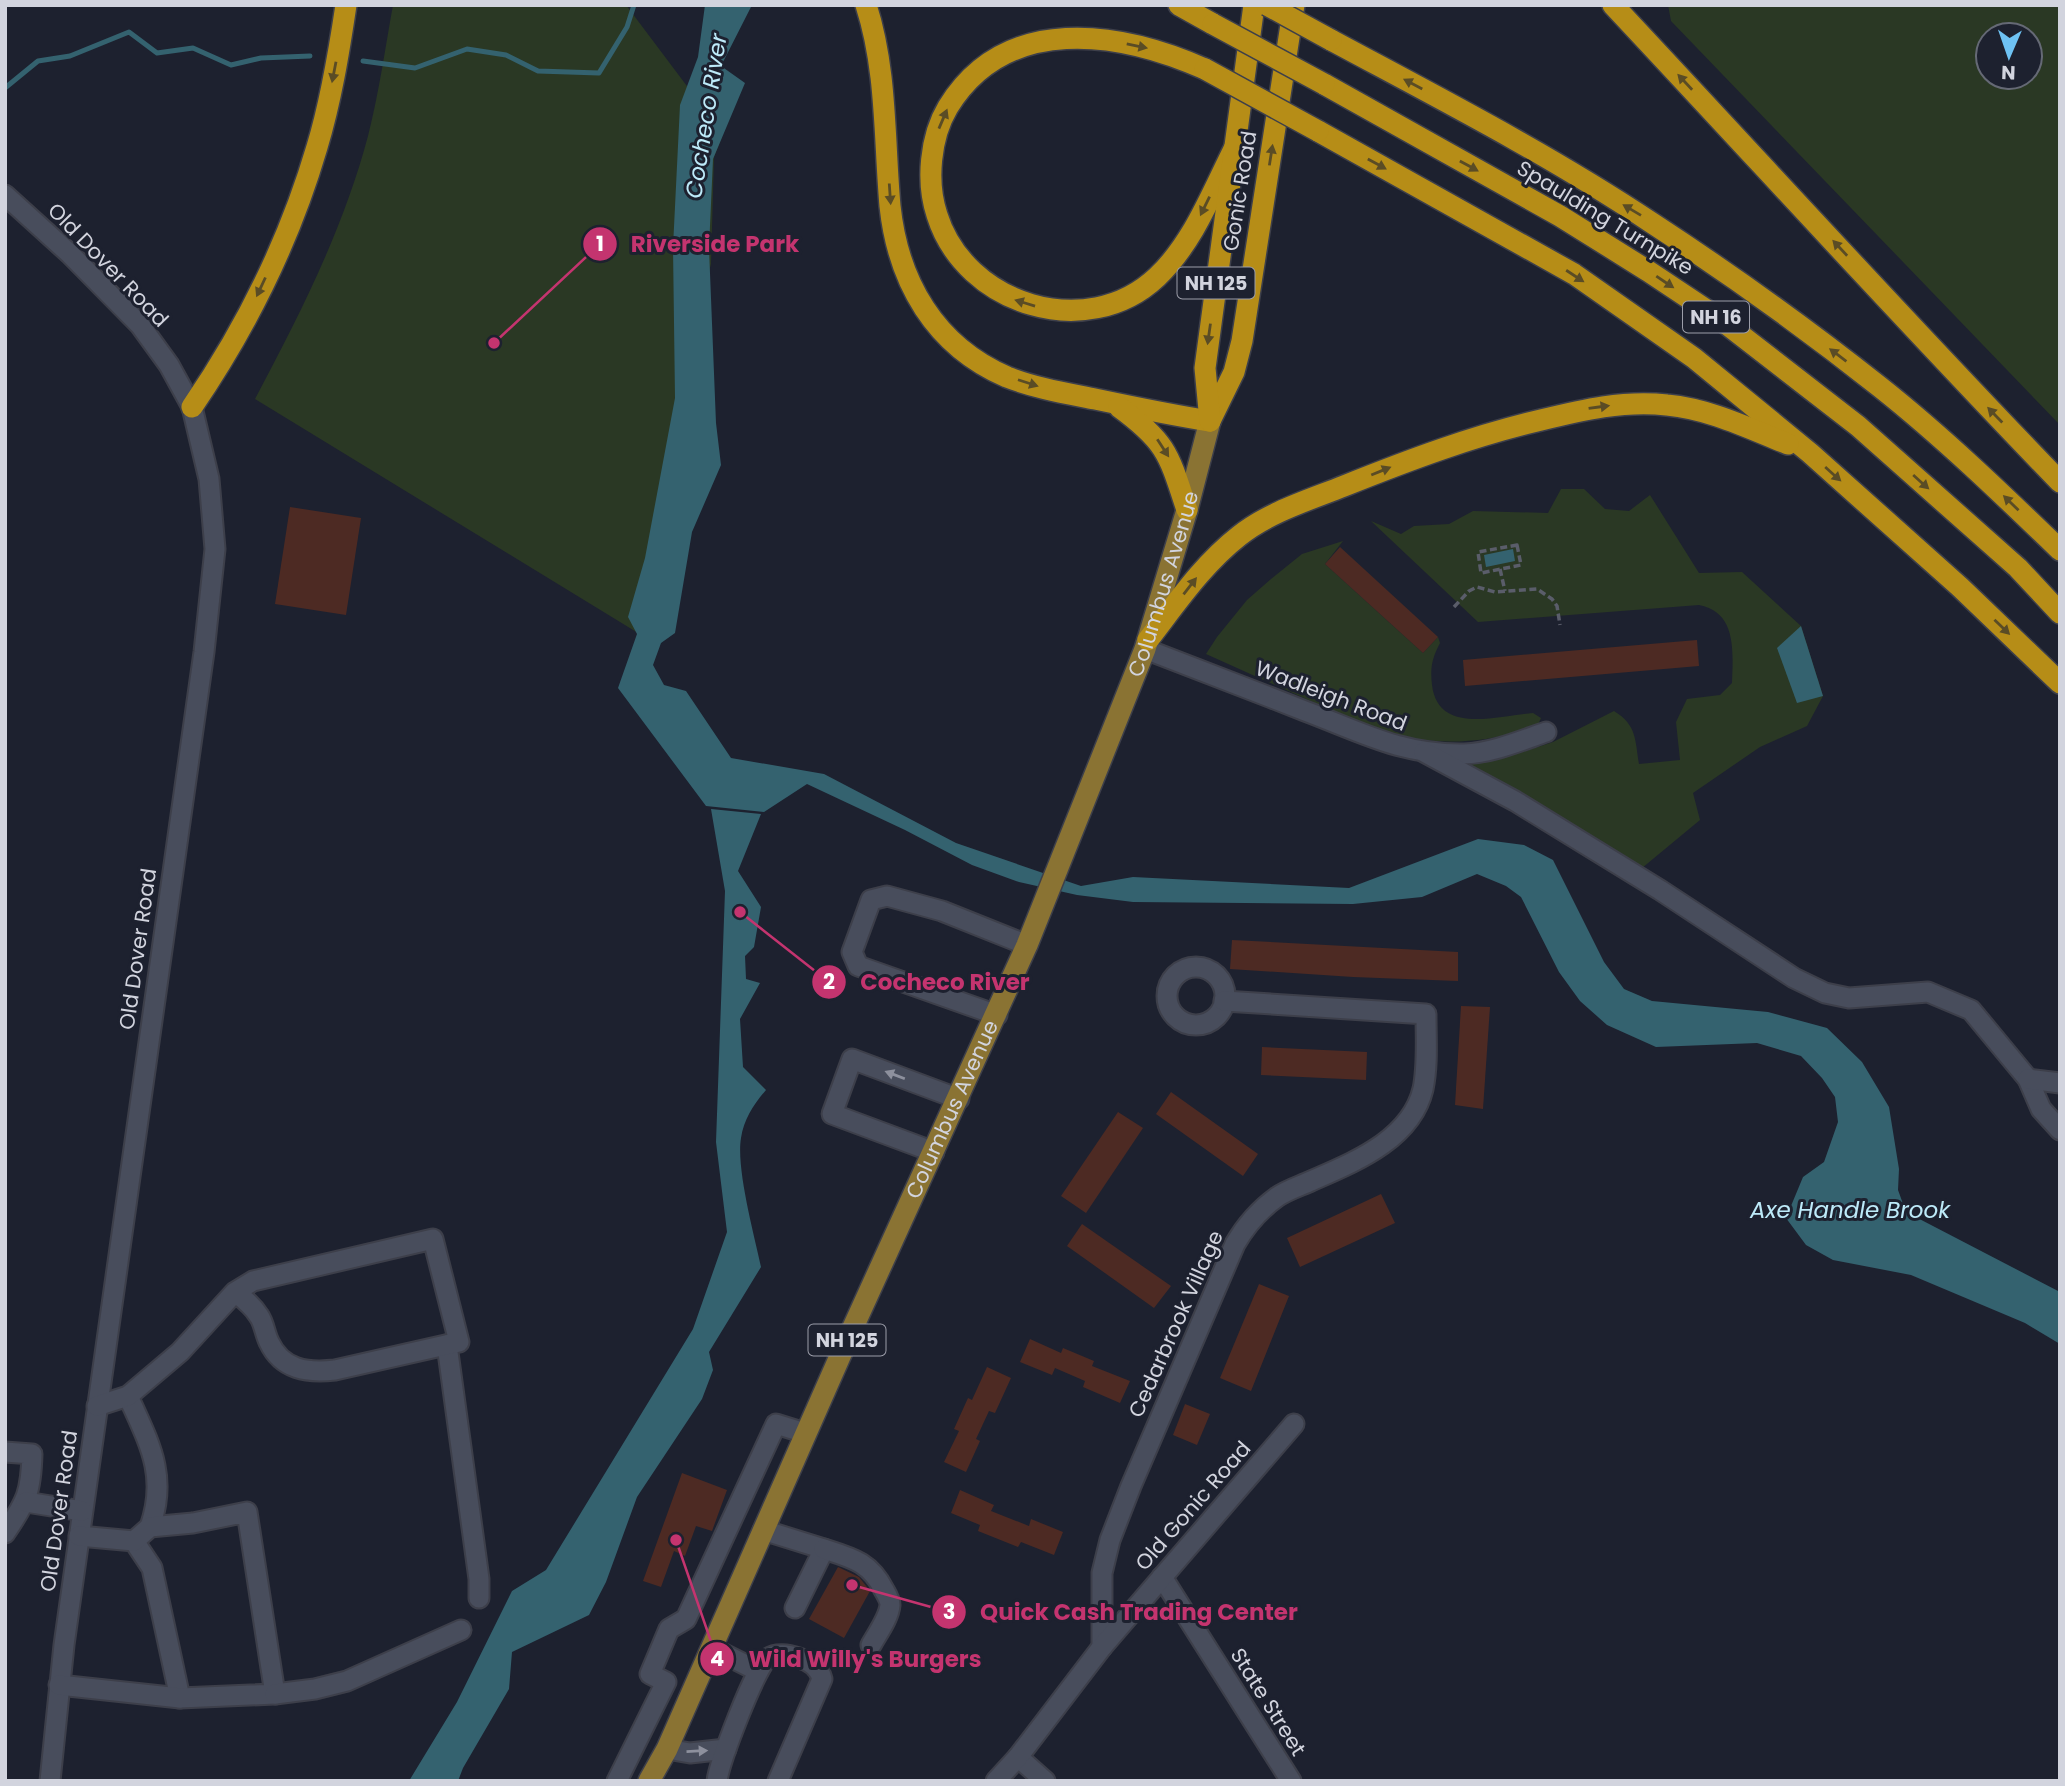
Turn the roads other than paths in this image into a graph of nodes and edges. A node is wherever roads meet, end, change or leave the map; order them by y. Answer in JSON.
{"nodes":[{"id":1,"x":346,"y":5,"type":"edge"},
{"id":2,"x":866,"y":5,"type":"edge"},
{"id":3,"x":1179,"y":5,"type":"edge"},
{"id":4,"x":1254,"y":5,"type":"edge"},
{"id":5,"x":1267,"y":5,"type":"edge"},
{"id":6,"x":1294,"y":5,"type":"edge"},
{"id":7,"x":1614,"y":5,"type":"edge"},
{"id":8,"x":1236,"y":145,"type":"junction"},
{"id":9,"x":5,"y":195,"type":"edge"},
{"id":10,"x":1114,"y":404,"type":"junction"},
{"id":11,"x":192,"y":407,"type":"junction"},
{"id":12,"x":1210,"y":421,"type":"junction"},
{"id":13,"x":1810,"y":453,"type":"junction"},
{"id":14,"x":2060,"y":482,"type":"edge"},
{"id":15,"x":1187,"y":510,"type":"junction"},
{"id":16,"x":2060,"y":550,"type":"edge"},
{"id":17,"x":2060,"y":613,"type":"edge"},
{"id":18,"x":1147,"y":645,"type":"junction"},
{"id":19,"x":2060,"y":683,"type":"edge"},
{"id":20,"x":1546,"y":732,"type":"dead end"},
{"id":21,"x":1424,"y":752,"type":"junction"},
{"id":22,"x":1027,"y":946,"type":"junction"},
{"id":23,"x":1224,"y":1001,"type":"dead end"},
{"id":24,"x":997,"y":1015,"type":"junction"},
{"id":25,"x":2028,"y":1079,"type":"junction"},
{"id":26,"x":2060,"y":1083,"type":"edge"},
{"id":27,"x":958,"y":1099,"type":"junction"},
{"id":28,"x":2060,"y":1130,"type":"edge"},
{"id":29,"x":934,"y":1152,"type":"junction"},
{"id":30,"x":235,"y":1292,"type":"junction"},
{"id":31,"x":447,"y":1345,"type":"junction"},
{"id":32,"x":128,"y":1395,"type":"junction"},
{"id":33,"x":97,"y":1406,"type":"junction"},
{"id":34,"x":1294,"y":1424,"type":"dead end"},
{"id":35,"x":805,"y":1433,"type":"junction"},
{"id":36,"x":5,"y":1452,"type":"edge"},
{"id":37,"x":26,"y":1502,"type":"junction"},
{"id":38,"x":82,"y":1511,"type":"junction"},
{"id":39,"x":150,"y":1527,"type":"junction"},
{"id":40,"x":763,"y":1530,"type":"junction"},
{"id":41,"x":5,"y":1532,"type":"edge"},
{"id":42,"x":79,"y":1536,"type":"junction"},
{"id":43,"x":134,"y":1541,"type":"junction"},
{"id":44,"x":824,"y":1549,"type":"junction"},
{"id":45,"x":1162,"y":1577,"type":"junction"},
{"id":46,"x":479,"y":1598,"type":"dead end"},
{"id":47,"x":796,"y":1608,"type":"dead end"},
{"id":48,"x":461,"y":1630,"type":"dead end"},
{"id":49,"x":871,"y":1644,"type":"dead end"},
{"id":50,"x":1102,"y":1647,"type":"junction"},
{"id":51,"x":712,"y":1648,"type":"junction"},
{"id":52,"x":758,"y":1671,"type":"junction"},
{"id":53,"x":59,"y":1685,"type":"junction"},
{"id":54,"x":275,"y":1694,"type":"junction"},
{"id":55,"x":180,"y":1698,"type":"junction"},
{"id":56,"x":667,"y":1749,"type":"junction"},
{"id":57,"x":726,"y":1749,"type":"junction"},
{"id":58,"x":1018,"y":1757,"type":"junction"},
{"id":59,"x":50,"y":1781,"type":"edge"},
{"id":60,"x":617,"y":1781,"type":"edge"},
{"id":61,"x":649,"y":1781,"type":"edge"},
{"id":62,"x":717,"y":1781,"type":"edge"},
{"id":63,"x":778,"y":1781,"type":"edge"},
{"id":64,"x":996,"y":1781,"type":"edge"},
{"id":65,"x":1045,"y":1781,"type":"edge"},
{"id":66,"x":1291,"y":1781,"type":"edge"}],
"edges":[{"from":1,"to":11,"type":"highway","one_way":true},
{"from":2,"to":10,"type":"highway","one_way":true},
{"from":3,"to":17,"type":"highway","name":"Spaulding Turnpike","number":"NH 16","one_way":true,"bridge":true},
{"from":4,"to":8,"type":"highway","name":"Gonic Road","number":"NH 125"},
{"from":16,"to":5,"type":"highway","name":"Spaulding Turnpike","number":"NH 16","one_way":true,"bridge":true},
{"from":12,"to":6,"type":"highway","name":"Gonic Road","number":"NH 125","one_way":true},
{"from":14,"to":7,"type":"highway","one_way":true},
{"from":8,"to":12,"type":"highway","name":"Gonic Road","number":"NH 125","one_way":true},
{"from":8,"to":13,"type":"highway","one_way":true,"bridge":true},
{"from":9,"to":11,"type":"street","name":"Old Dover Road"},
{"from":10,"to":12,"type":"highway"},
{"from":10,"to":15,"type":"highway","one_way":true},
{"from":11,"to":33,"type":"street","name":"Old Dover Road"},
{"from":12,"to":15,"type":"main road","name":"Columbus Avenue","number":"NH 125"},
{"from":18,"to":13,"type":"highway","one_way":true},
{"from":13,"to":19,"type":"highway","one_way":true},
{"from":15,"to":18,"type":"main road","name":"Columbus Avenue","number":"NH 125"},
{"from":18,"to":21,"type":"street","name":"Wadleigh Road"},
{"from":18,"to":22,"type":"main road","name":"Columbus Avenue","number":"NH 125"},
{"from":20,"to":21,"type":"street","name":"Wadleigh Road"},
{"from":21,"to":25,"type":"street"},
{"from":22,"to":24,"type":"main road","name":"Columbus Avenue","number":"NH 125"},
{"from":22,"to":24,"type":"street"},
{"from":23,"to":50,"type":"street","name":"Cedarbrook Village"},
{"from":24,"to":27,"type":"main road","name":"Columbus Avenue","number":"NH 125"},
{"from":25,"to":26,"type":"street"},
{"from":25,"to":28,"type":"street"},
{"from":27,"to":29,"type":"main road","name":"Columbus Avenue","number":"NH 125"},
{"from":27,"to":29,"type":"street","one_way":true},
{"from":29,"to":35,"type":"main road","name":"Columbus Avenue","number":"NH 125"},
{"from":30,"to":31,"type":"street"},
{"from":30,"to":31,"type":"street"},
{"from":30,"to":32,"type":"street"},
{"from":31,"to":46,"type":"street"},
{"from":32,"to":33,"type":"street"},
{"from":32,"to":39,"type":"street"},
{"from":33,"to":38,"type":"street","name":"Old Dover Road"},
{"from":34,"to":45,"type":"street","name":"Old Gonic Road"},
{"from":35,"to":40,"type":"main road","name":"Columbus Avenue","number":"NH 125"},
{"from":35,"to":60,"type":"street"},
{"from":36,"to":37,"type":"street"},
{"from":37,"to":38,"type":"street"},
{"from":37,"to":41,"type":"street"},
{"from":38,"to":42,"type":"street","name":"Old Dover Road"},
{"from":39,"to":43,"type":"street"},
{"from":39,"to":54,"type":"street"},
{"from":40,"to":44,"type":"street"},
{"from":40,"to":51,"type":"main road","name":"Columbus Avenue","number":"NH 125"},
{"from":42,"to":43,"type":"street"},
{"from":42,"to":53,"type":"street","name":"Old Dover Road"},
{"from":43,"to":55,"type":"street"},
{"from":44,"to":47,"type":"street"},
{"from":44,"to":49,"type":"street"},
{"from":45,"to":50,"type":"street","name":"Old Gonic Road"},
{"from":45,"to":66,"type":"street","name":"State Street"},
{"from":48,"to":54,"type":"street"},
{"from":50,"to":58,"type":"street","name":"Old Gonic Road"},
{"from":51,"to":52,"type":"street"},
{"from":51,"to":56,"type":"main road","name":"Columbus Avenue","number":"NH 125"},
{"from":52,"to":57,"type":"street"},
{"from":52,"to":63,"type":"street"},
{"from":53,"to":55,"type":"street"},
{"from":53,"to":59,"type":"street","name":"Old Dover Road"},
{"from":54,"to":55,"type":"street"},
{"from":56,"to":57,"type":"street","one_way":true},
{"from":56,"to":61,"type":"main road","name":"Columbus Avenue","number":"NH 125"},
{"from":57,"to":62,"type":"street"},
{"from":58,"to":64,"type":"street","name":"Old Gonic Road"},
{"from":58,"to":65,"type":"street"}]}
